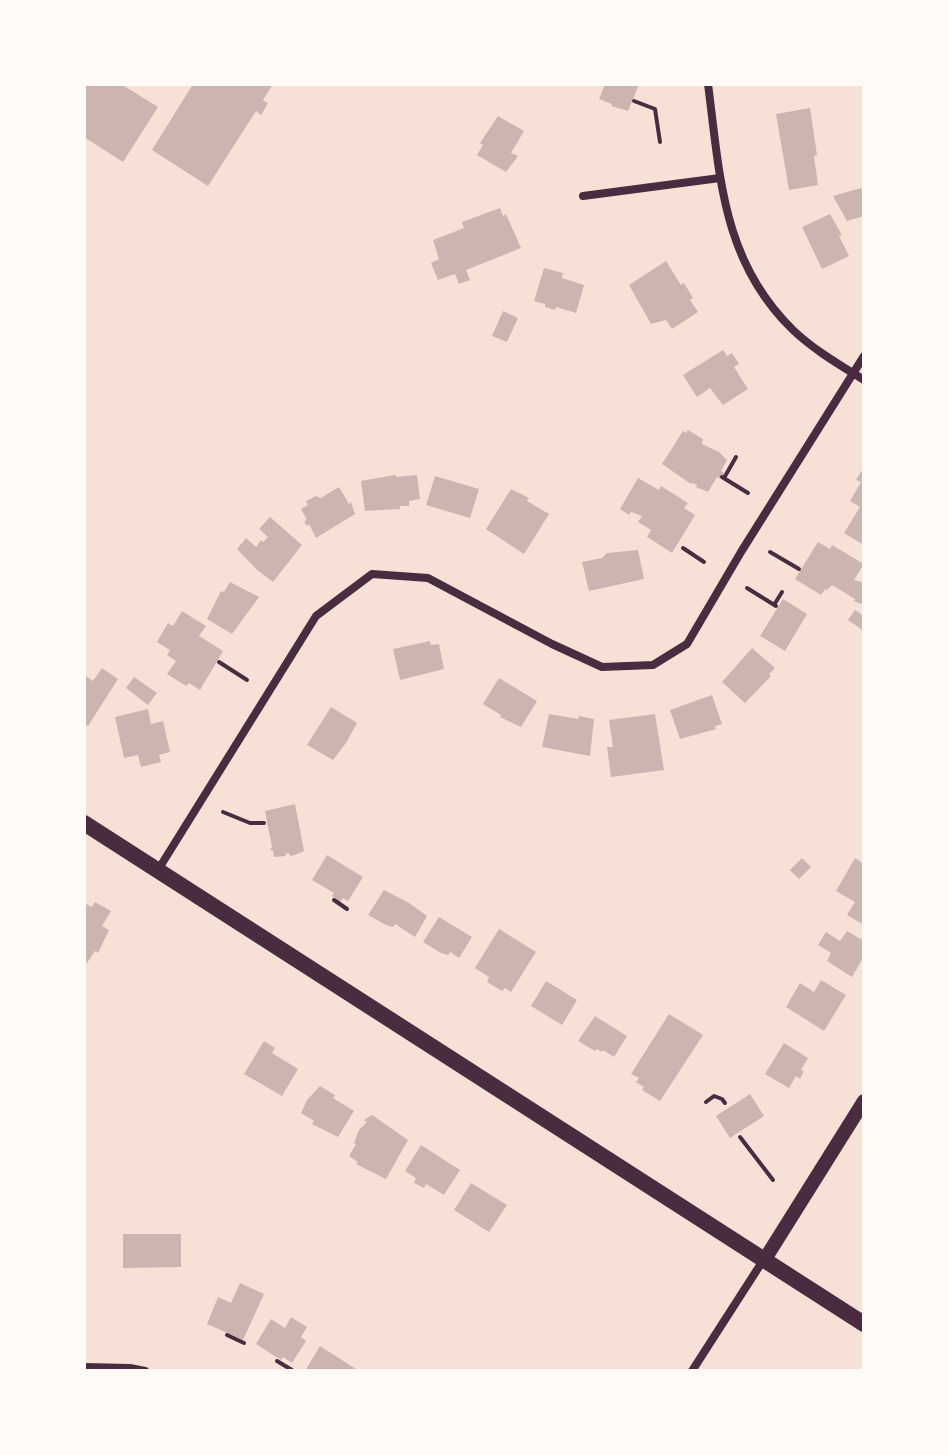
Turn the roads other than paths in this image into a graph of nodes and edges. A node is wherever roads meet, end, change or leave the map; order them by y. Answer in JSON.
{"nodes":[{"id":1,"x":708,"y":84,"type":"edge"},
{"id":2,"x":720,"y":178,"type":"junction"},
{"id":3,"x":583,"y":196,"type":"dead end"},
{"id":4,"x":864,"y":356,"type":"edge"},
{"id":5,"x":853,"y":373,"type":"junction"},
{"id":6,"x":864,"y":380,"type":"edge"},
{"id":7,"x":84,"y":823,"type":"edge"},
{"id":8,"x":158,"y":870,"type":"junction"},
{"id":9,"x":864,"y":1101,"type":"edge"},
{"id":10,"x":765,"y":1259,"type":"junction"},
{"id":11,"x":864,"y":1324,"type":"edge"},
{"id":12,"x":84,"y":1367,"type":"edge"},
{"id":13,"x":145,"y":1371,"type":"edge"},
{"id":14,"x":692,"y":1371,"type":"edge"}],
"edges":[{"from":1,"to":2,"type":"street"},
{"from":2,"to":3,"type":"street"},
{"from":2,"to":5,"type":"street"},
{"from":4,"to":5,"type":"street"},
{"from":5,"to":6,"type":"street"},
{"from":5,"to":8,"type":"street"},
{"from":7,"to":8,"type":"main road"},
{"from":8,"to":10,"type":"main road"},
{"from":9,"to":10,"type":"street"},
{"from":10,"to":11,"type":"main road"},
{"from":10,"to":14,"type":"street"},
{"from":12,"to":13,"type":"street"}]}
